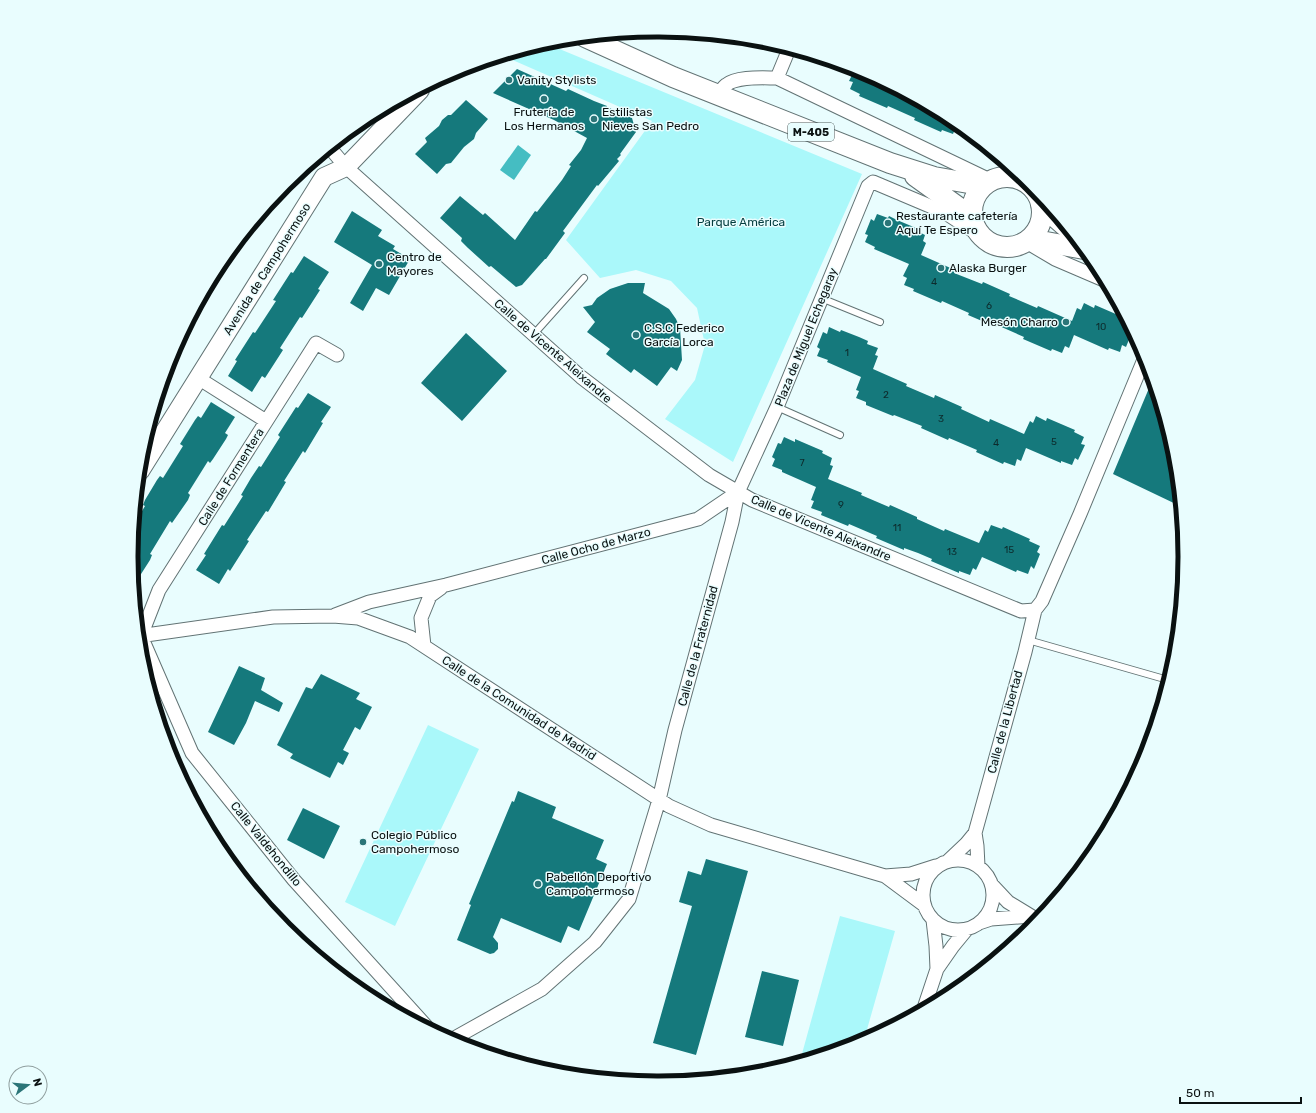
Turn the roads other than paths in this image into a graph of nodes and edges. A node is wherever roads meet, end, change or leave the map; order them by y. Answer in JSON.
{"nodes":[{"id":1,"x":593,"y":41,"type":"edge"},
{"id":2,"x":787,"y":54,"type":"edge"},
{"id":3,"x":777,"y":78,"type":"junction"},
{"id":4,"x":718,"y":95,"type":"junction"},
{"id":5,"x":410,"y":101,"type":"edge"},
{"id":6,"x":333,"y":151,"type":"edge"},
{"id":7,"x":346,"y":167,"type":"junction"},
{"id":8,"x":903,"y":168,"type":"junction"},
{"id":9,"x":1013,"y":177,"type":"edge"},
{"id":10,"x":990,"y":181,"type":"junction"},
{"id":11,"x":1042,"y":207,"type":"edge"},
{"id":12,"x":975,"y":226,"type":"junction"},
{"id":13,"x":1028,"y":241,"type":"junction"},
{"id":14,"x":1075,"y":247,"type":"edge"},
{"id":15,"x":1095,"y":276,"type":"edge"},
{"id":16,"x":584,"y":278,"type":"dead end"},
{"id":17,"x":821,"y":298,"type":"junction"},
{"id":18,"x":880,"y":322,"type":"dead end"},
{"id":19,"x":533,"y":335,"type":"junction"},
{"id":20,"x":336,"y":355,"type":"dead end"},
{"id":21,"x":1141,"y":366,"type":"edge"},
{"id":22,"x":198,"y":378,"type":"junction"},
{"id":23,"x":777,"y":407,"type":"junction"},
{"id":24,"x":266,"y":421,"type":"junction"},
{"id":25,"x":840,"y":435,"type":"dead end"},
{"id":26,"x":147,"y":459,"type":"edge"},
{"id":27,"x":738,"y":492,"type":"junction"},
{"id":28,"x":446,"y":585,"type":"junction"},
{"id":29,"x":1035,"y":610,"type":"junction"},
{"id":30,"x":333,"y":616,"type":"junction"},
{"id":31,"x":144,"y":627,"type":"edge"},
{"id":32,"x":145,"y":635,"type":"edge"},
{"id":33,"x":1028,"y":640,"type":"junction"},
{"id":34,"x":424,"y":646,"type":"junction"},
{"id":35,"x":147,"y":652,"type":"edge"},
{"id":36,"x":1163,"y":679,"type":"edge"},
{"id":37,"x":659,"y":800,"type":"junction"},
{"id":38,"x":975,"y":833,"type":"junction"},
{"id":39,"x":942,"y":864,"type":"junction"},
{"id":40,"x":978,"y":866,"type":"junction"},
{"id":41,"x":885,"y":876,"type":"junction"},
{"id":42,"x":992,"y":885,"type":"junction"},
{"id":43,"x":924,"y":905,"type":"junction"},
{"id":44,"x":1033,"y":916,"type":"edge"},
{"id":45,"x":1032,"y":917,"type":"edge"},
{"id":46,"x":933,"y":920,"type":"junction"},
{"id":47,"x":973,"y":926,"type":"junction"},
{"id":48,"x":937,"y":969,"type":"junction"},
{"id":49,"x":926,"y":1001,"type":"edge"},
{"id":50,"x":417,"y":1016,"type":"edge"},
{"id":51,"x":459,"y":1036,"type":"edge"}],
"edges":[{"from":1,"to":4,"type":"main road","number":"M-405"},
{"from":2,"to":3,"type":"street"},
{"from":3,"to":4,"type":"street"},
{"from":3,"to":10,"type":"street"},
{"from":4,"to":8,"type":"main road","number":"M-405"},
{"from":5,"to":7,"type":"street","name":"Avenida de Campohermoso"},
{"from":6,"to":7,"type":"street","name":"Calle de Vicente Aleixandre"},
{"from":7,"to":19,"type":"street","name":"Calle de Vicente Aleixandre"},
{"from":7,"to":22,"type":"street","name":"Avenida de Campohermoso"},
{"from":8,"to":10,"type":"main road","number":"M-405"},
{"from":8,"to":12,"type":"main road","number":"M-405"},
{"from":9,"to":10,"type":"main road","number":"M-405"},
{"from":10,"to":12,"type":"main road"},
{"from":11,"to":13,"type":"main road"},
{"from":12,"to":13,"type":"main road","number":"M-405"},
{"from":12,"to":17,"type":"street","name":"Plaza de Miguel Echegaray"},
{"from":13,"to":14,"type":"main road","number":"M-405"},
{"from":13,"to":15,"type":"street"},
{"from":16,"to":19,"type":"lane"},
{"from":17,"to":18,"type":"lane"},
{"from":17,"to":23,"type":"street","name":"Plaza de Miguel Echegaray"},
{"from":19,"to":27,"type":"street","name":"Calle de Vicente Aleixandre"},
{"from":20,"to":24,"type":"street","name":"Calle de Formentera"},
{"from":21,"to":29,"type":"street"},
{"from":22,"to":24,"type":"street"},
{"from":22,"to":26,"type":"street","name":"Avenida de Campohermoso"},
{"from":23,"to":25,"type":"lane"},
{"from":23,"to":27,"type":"street","name":"Plaza de Miguel Echegaray"},
{"from":24,"to":31,"type":"street","name":"Calle de Formentera"},
{"from":27,"to":28,"type":"street","name":"Calle Ocho de Marzo"},
{"from":27,"to":29,"type":"street","name":"Calle de Vicente Aleixandre"},
{"from":27,"to":37,"type":"street","name":"Calle de la Fraternidad"},
{"from":28,"to":30,"type":"street","name":"Calle Ocho de Marzo"},
{"from":28,"to":34,"type":"street","name":"Calle Ocho de Marzo"},
{"from":29,"to":33,"type":"street","name":"Calle de la Libertad"},
{"from":30,"to":32,"type":"street","name":"Calle de la Comunidad de Madrid"},
{"from":30,"to":34,"type":"street","name":"Calle de la Comunidad de Madrid"},
{"from":33,"to":36,"type":"lane"},
{"from":33,"to":38,"type":"street","name":"Calle de la Libertad"},
{"from":34,"to":37,"type":"street","name":"Calle de la Comunidad de Madrid"},
{"from":35,"to":50,"type":"street","name":"Calle Valdehondillo"},
{"from":37,"to":41,"type":"street","name":"Calle de la Comunidad de Madrid"},
{"from":37,"to":51,"type":"street"},
{"from":38,"to":39,"type":"street","name":"Calle de la Libertad"},
{"from":38,"to":40,"type":"street","name":"Calle de la Libertad"},
{"from":39,"to":40,"type":"street"},
{"from":39,"to":41,"type":"street","name":"Calle de la Comunidad de Madrid"},
{"from":39,"to":43,"type":"street"},
{"from":40,"to":42,"type":"street"},
{"from":41,"to":43,"type":"street","name":"Calle de la Comunidad de Madrid"},
{"from":42,"to":44,"type":"street"},
{"from":42,"to":47,"type":"street"},
{"from":43,"to":46,"type":"street"},
{"from":45,"to":47,"type":"street"},
{"from":46,"to":47,"type":"street"},
{"from":46,"to":48,"type":"street"},
{"from":47,"to":48,"type":"street"},
{"from":48,"to":49,"type":"street"}]}
